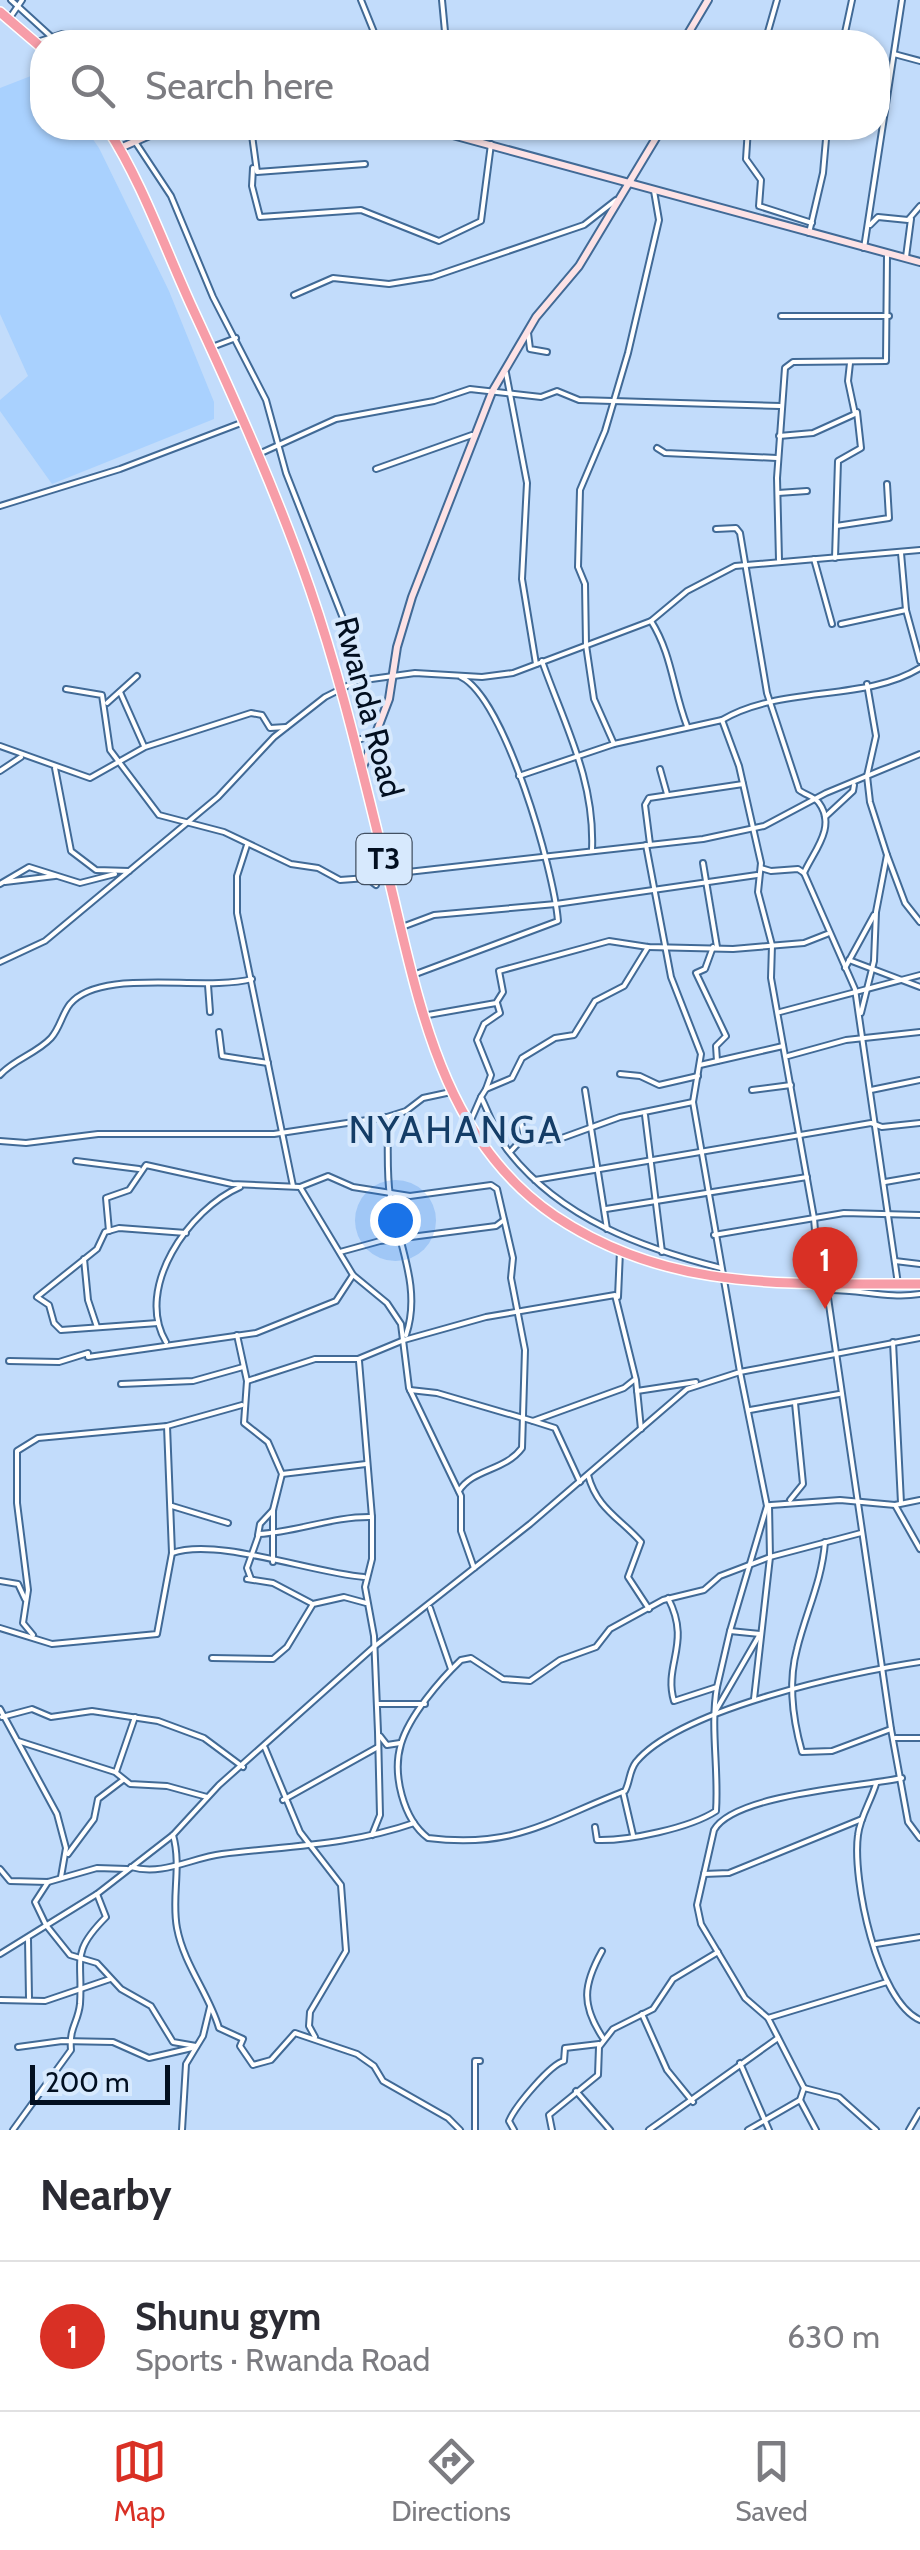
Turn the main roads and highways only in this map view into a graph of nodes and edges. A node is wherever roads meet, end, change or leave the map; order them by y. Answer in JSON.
{"nodes":[{"id":1,"x":0,"y":12,"type":"edge"},
{"id":2,"x":30,"y":37,"type":"edge"},
{"id":3,"x":115,"y":140,"type":"edge"},
{"id":4,"x":920,"y":1284,"type":"edge"}],
"edges":[{"from":1,"to":2,"type":"highway"},
{"from":3,"to":4,"type":"highway","name":"Rwanda Road","number":"T3"}]}
